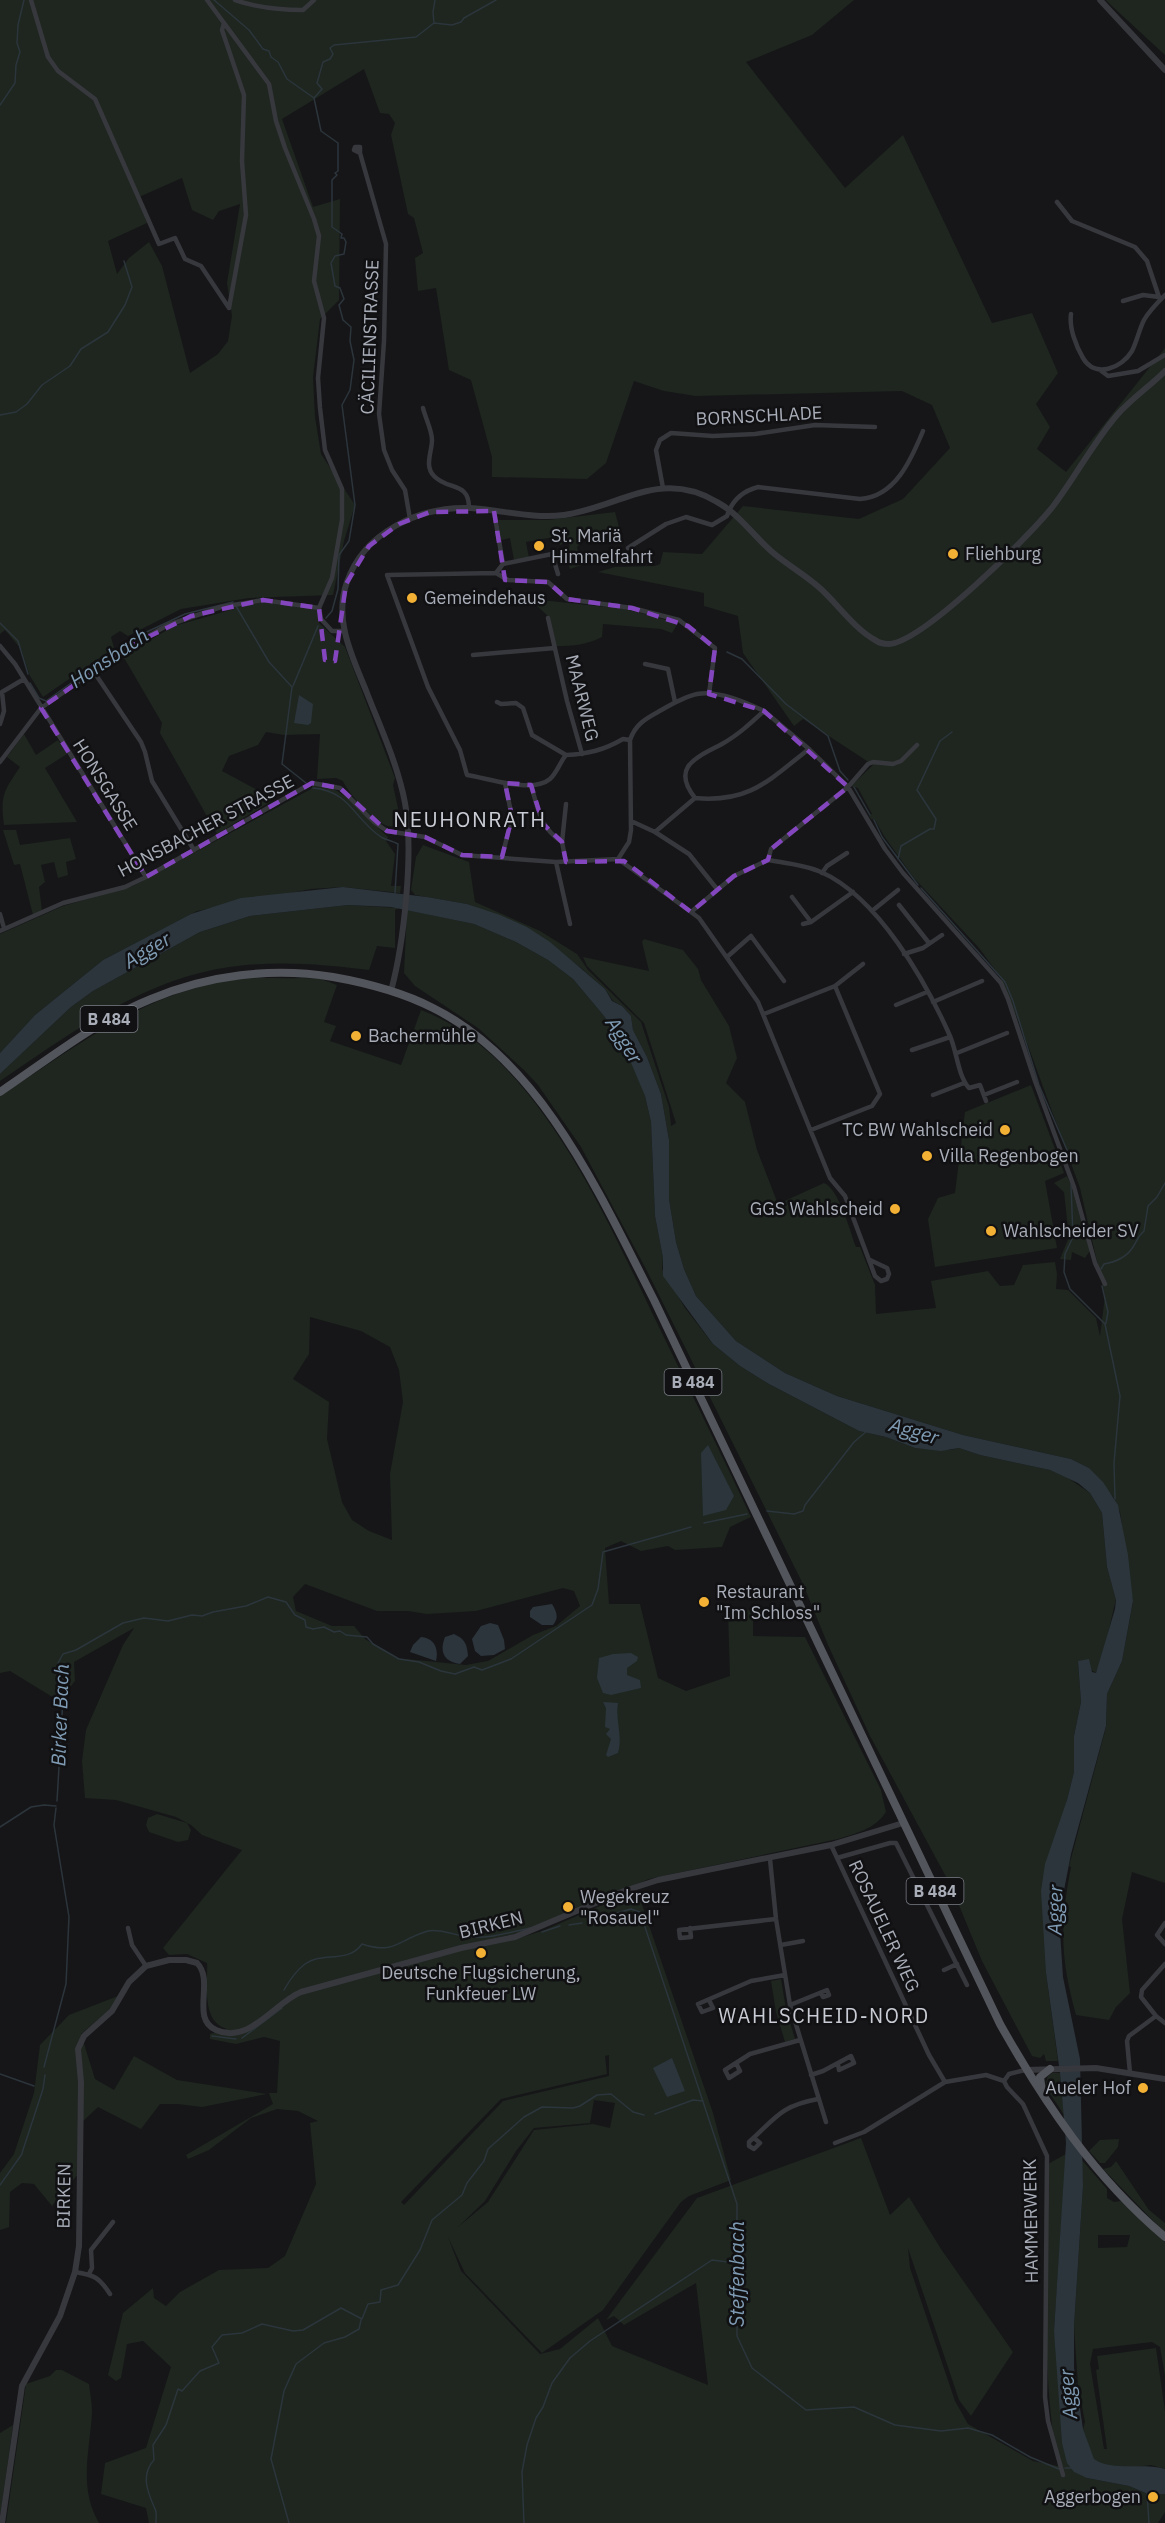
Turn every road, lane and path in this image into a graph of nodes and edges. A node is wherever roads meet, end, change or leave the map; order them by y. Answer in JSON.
{"nodes":[{"id":1,"x":31,"y":0,"type":"edge"},
{"id":2,"x":207,"y":0,"type":"edge"},
{"id":3,"x":235,"y":0,"type":"edge"},
{"id":4,"x":314,"y":0,"type":"edge"},
{"id":5,"x":1100,"y":0,"type":"edge"},
{"id":6,"x":224,"y":23,"type":"junction"},
{"id":7,"x":1165,"y":70,"type":"edge"},
{"id":8,"x":360,"y":153,"type":"dead end"},
{"id":9,"x":1057,"y":202,"type":"dead end"},
{"id":10,"x":1162,"y":297,"type":"edge"},
{"id":11,"x":1123,"y":301,"type":"dead end"},
{"id":12,"x":1071,"y":314,"type":"dead end"},
{"id":13,"x":1165,"y":355,"type":"edge"},
{"id":14,"x":1100,"y":370,"type":"junction"},
{"id":15,"x":1165,"y":371,"type":"edge"},
{"id":16,"x":423,"y":408,"type":"dead end"},
{"id":17,"x":875,"y":427,"type":"dead end"},
{"id":18,"x":923,"y":431,"type":"dead end"},
{"id":19,"x":663,"y":488,"type":"junction"},
{"id":20,"x":469,"y":508,"type":"junction"},
{"id":21,"x":729,"y":509,"type":"junction"},
{"id":22,"x":494,"y":511,"type":"junction"},
{"id":23,"x":410,"y":519,"type":"junction"},
{"id":24,"x":628,"y":548,"type":"dead end"},
{"id":25,"x":503,"y":564,"type":"junction"},
{"id":26,"x":496,"y":573,"type":"junction"},
{"id":27,"x":558,"y":574,"type":"dead end"},
{"id":28,"x":320,"y":608,"type":"junction"},
{"id":29,"x":548,"y":618,"type":"dead end"},
{"id":30,"x":345,"y":631,"type":"junction"},
{"id":31,"x":0,"y":646,"type":"edge"},
{"id":32,"x":555,"y":648,"type":"junction"},
{"id":33,"x":473,"y":655,"type":"dead end"},
{"id":34,"x":645,"y":664,"type":"dead end"},
{"id":35,"x":94,"y":672,"type":"junction"},
{"id":36,"x":24,"y":679,"type":"junction"},
{"id":37,"x":709,"y":694,"type":"junction"},
{"id":38,"x":497,"y":702,"type":"dead end"},
{"id":39,"x":675,"y":702,"type":"junction"},
{"id":40,"x":41,"y":708,"type":"junction"},
{"id":41,"x":764,"y":711,"type":"junction"},
{"id":42,"x":0,"y":724,"type":"edge"},
{"id":43,"x":630,"y":740,"type":"junction"},
{"id":44,"x":917,"y":745,"type":"dead end"},
{"id":45,"x":809,"y":749,"type":"junction"},
{"id":46,"x":582,"y":754,"type":"junction"},
{"id":47,"x":566,"y":755,"type":"junction"},
{"id":48,"x":0,"y":762,"type":"edge"},
{"id":49,"x":505,"y":783,"type":"junction"},
{"id":50,"x":531,"y":785,"type":"junction"},
{"id":51,"x":848,"y":787,"type":"junction"},
{"id":52,"x":695,"y":798,"type":"junction"},
{"id":53,"x":566,"y":804,"type":"dead end"},
{"id":54,"x":632,"y":821,"type":"junction"},
{"id":55,"x":655,"y":832,"type":"junction"},
{"id":56,"x":409,"y":835,"type":"junction"},
{"id":57,"x":562,"y":842,"type":"junction"},
{"id":58,"x":195,"y":850,"type":"junction"},
{"id":59,"x":847,"y":853,"type":"dead end"},
{"id":60,"x":502,"y":857,"type":"junction"},
{"id":61,"x":618,"y":859,"type":"junction"},
{"id":62,"x":768,"y":860,"type":"junction"},
{"id":63,"x":556,"y":862,"type":"junction"},
{"id":64,"x":566,"y":862,"type":"junction"},
{"id":65,"x":822,"y":873,"type":"junction"},
{"id":66,"x":146,"y":877,"type":"junction"},
{"id":67,"x":717,"y":889,"type":"junction"},
{"id":68,"x":898,"y":890,"type":"dead end"},
{"id":69,"x":854,"y":892,"type":"junction"},
{"id":70,"x":792,"y":897,"type":"dead end"},
{"id":71,"x":898,"y":905,"type":"dead end"},
{"id":72,"x":872,"y":911,"type":"junction"},
{"id":73,"x":691,"y":912,"type":"junction"},
{"id":74,"x":0,"y":914,"type":"edge"},
{"id":75,"x":811,"y":921,"type":"junction"},
{"id":76,"x":570,"y":924,"type":"dead end"},
{"id":77,"x":803,"y":924,"type":"dead end"},
{"id":78,"x":2,"y":930,"type":"edge"},
{"id":79,"x":942,"y":935,"type":"dead end"},
{"id":80,"x":929,"y":943,"type":"junction"},
{"id":81,"x":904,"y":954,"type":"junction"},
{"id":82,"x":727,"y":957,"type":"junction"},
{"id":83,"x":863,"y":964,"type":"dead end"},
{"id":84,"x":784,"y":981,"type":"dead end"},
{"id":85,"x":982,"y":981,"type":"dead end"},
{"id":86,"x":835,"y":986,"type":"junction"},
{"id":87,"x":391,"y":991,"type":"junction"},
{"id":88,"x":927,"y":992,"type":"junction"},
{"id":89,"x":933,"y":1002,"type":"junction"},
{"id":90,"x":896,"y":1005,"type":"dead end"},
{"id":91,"x":764,"y":1014,"type":"junction"},
{"id":92,"x":1006,"y":1033,"type":"dead end"},
{"id":93,"x":950,"y":1036,"type":"junction"},
{"id":94,"x":912,"y":1050,"type":"dead end"},
{"id":95,"x":957,"y":1053,"type":"junction"},
{"id":96,"x":1017,"y":1082,"type":"dead end"},
{"id":97,"x":964,"y":1083,"type":"junction"},
{"id":98,"x":0,"y":1092,"type":"edge"},
{"id":99,"x":933,"y":1095,"type":"dead end"},
{"id":100,"x":811,"y":1130,"type":"junction"},
{"id":101,"x":870,"y":1260,"type":"junction"},
{"id":102,"x":1105,"y":1284,"type":"dead end"},
{"id":103,"x":903,"y":1823,"type":"junction"},
{"id":104,"x":831,"y":1845,"type":"junction"},
{"id":105,"x":837,"y":1858,"type":"junction"},
{"id":106,"x":770,"y":1859,"type":"junction"},
{"id":107,"x":776,"y":1919,"type":"junction"},
{"id":108,"x":1165,"y":1923,"type":"edge"},
{"id":109,"x":690,"y":1928,"type":"dead end"},
{"id":110,"x":128,"y":1929,"type":"dead end"},
{"id":111,"x":803,"y":1941,"type":"dead end"},
{"id":112,"x":781,"y":1944,"type":"junction"},
{"id":113,"x":1165,"y":1944,"type":"edge"},
{"id":114,"x":957,"y":1964,"type":"junction"},
{"id":115,"x":1165,"y":1964,"type":"edge"},
{"id":116,"x":146,"y":1966,"type":"junction"},
{"id":117,"x":944,"y":1970,"type":"dead end"},
{"id":118,"x":785,"y":1975,"type":"junction"},
{"id":119,"x":967,"y":1985,"type":"dead end"},
{"id":120,"x":821,"y":1993,"type":"dead end"},
{"id":121,"x":709,"y":2000,"type":"dead end"},
{"id":122,"x":790,"y":2006,"type":"junction"},
{"id":123,"x":1156,"y":2016,"type":"junction"},
{"id":124,"x":1165,"y":2023,"type":"edge"},
{"id":125,"x":800,"y":2040,"type":"junction"},
{"id":126,"x":736,"y":2063,"type":"dead end"},
{"id":127,"x":837,"y":2064,"type":"dead end"},
{"id":128,"x":1051,"y":2069,"type":"junction"},
{"id":129,"x":1025,"y":2070,"type":"junction"},
{"id":130,"x":1130,"y":2073,"type":"junction"},
{"id":131,"x":811,"y":2074,"type":"junction"},
{"id":132,"x":1165,"y":2079,"type":"edge"},
{"id":133,"x":1004,"y":2081,"type":"junction"},
{"id":134,"x":945,"y":2082,"type":"junction"},
{"id":135,"x":1044,"y":2098,"type":"junction"},
{"id":136,"x":818,"y":2099,"type":"junction"},
{"id":137,"x":826,"y":2122,"type":"dead end"},
{"id":138,"x":754,"y":2138,"type":"dead end"},
{"id":139,"x":835,"y":2143,"type":"dead end"},
{"id":140,"x":113,"y":2222,"type":"dead end"},
{"id":141,"x":1165,"y":2237,"type":"edge"},
{"id":142,"x":75,"y":2272,"type":"junction"},
{"id":143,"x":89,"y":2274,"type":"junction"},
{"id":144,"x":110,"y":2294,"type":"dead end"},
{"id":145,"x":1063,"y":2475,"type":"dead end"},
{"id":146,"x":2,"y":2523,"type":"edge"}],
"edges":[{"from":1,"to":6,"type":"street"},
{"from":2,"to":6,"type":"street"},
{"from":3,"to":4,"type":"street"},
{"from":5,"to":7,"type":"street"},
{"from":6,"to":28,"type":"street"},
{"from":8,"to":23,"type":"street","name":"CÄCILIENSTRASSE"},
{"from":9,"to":10,"type":"street"},
{"from":10,"to":11,"type":"street"},
{"from":10,"to":14,"type":"street"},
{"from":12,"to":14,"type":"street"},
{"from":13,"to":14,"type":"street"},
{"from":15,"to":21,"type":"street"},
{"from":16,"to":20,"type":"street"},
{"from":17,"to":19,"type":"street","name":"BORNSCHLADE"},
{"from":18,"to":21,"type":"street"},
{"from":19,"to":21,"type":"street"},
{"from":19,"to":22,"type":"street"},
{"from":20,"to":22,"type":"street"},
{"from":20,"to":23,"type":"street"},
{"from":21,"to":24,"type":"street"},
{"from":22,"to":25,"type":"street"},
{"from":23,"to":30,"type":"street"},
{"from":25,"to":26,"type":"street"},
{"from":25,"to":27,"type":"street"},
{"from":26,"to":37,"type":"street"},
{"from":26,"to":49,"type":"street"},
{"from":28,"to":30,"type":"street"},
{"from":28,"to":35,"type":"street"},
{"from":29,"to":32,"type":"street","name":"MAARWEG"},
{"from":30,"to":56,"type":"street"},
{"from":31,"to":36,"type":"street","name":"HONSGASSE"},
{"from":32,"to":33,"type":"street","name":"MAARWEG"},
{"from":32,"to":46,"type":"street","name":"MAARWEG"},
{"from":34,"to":39,"type":"street"},
{"from":35,"to":40,"type":"street"},
{"from":35,"to":58,"type":"street"},
{"from":36,"to":40,"type":"street","name":"HONSGASSE"},
{"from":36,"to":42,"type":"street"},
{"from":37,"to":39,"type":"street"},
{"from":37,"to":41,"type":"street"},
{"from":38,"to":47,"type":"street"},
{"from":39,"to":43,"type":"street"},
{"from":40,"to":48,"type":"street"},
{"from":40,"to":66,"type":"street","name":"HONSGASSE"},
{"from":41,"to":45,"type":"street"},
{"from":41,"to":52,"type":"street"},
{"from":43,"to":46,"type":"street"},
{"from":43,"to":54,"type":"street"},
{"from":44,"to":51,"type":"street"},
{"from":45,"to":51,"type":"street"},
{"from":45,"to":52,"type":"street"},
{"from":46,"to":47,"type":"street"},
{"from":47,"to":50,"type":"street"},
{"from":49,"to":50,"type":"street"},
{"from":49,"to":60,"type":"street"},
{"from":50,"to":57,"type":"street"},
{"from":51,"to":62,"type":"street"},
{"from":51,"to":102,"type":"street"},
{"from":52,"to":55,"type":"street"},
{"from":53,"to":57,"type":"street"},
{"from":54,"to":55,"type":"street"},
{"from":54,"to":61,"type":"street"},
{"from":55,"to":67,"type":"street"},
{"from":56,"to":58,"type":"street","name":"HONSBACHER STRASSE"},
{"from":56,"to":60,"type":"street","name":"HONSBACHER STRASSE"},
{"from":56,"to":87,"type":"street"},
{"from":57,"to":64,"type":"street"},
{"from":58,"to":66,"type":"street","name":"HONSBACHER STRASSE"},
{"from":59,"to":65,"type":"street"},
{"from":60,"to":63,"type":"street","name":"HONSBACHER STRASSE"},
{"from":61,"to":64,"type":"street","name":"HONSBACHER STRASSE"},
{"from":61,"to":73,"type":"street"},
{"from":62,"to":65,"type":"street"},
{"from":62,"to":67,"type":"street"},
{"from":63,"to":64,"type":"street","name":"HONSBACHER STRASSE"},
{"from":63,"to":76,"type":"street"},
{"from":65,"to":69,"type":"street"},
{"from":66,"to":78,"type":"street","name":"HONSBACHER STRASSE"},
{"from":67,"to":73,"type":"street"},
{"from":68,"to":72,"type":"street"},
{"from":69,"to":72,"type":"street"},
{"from":69,"to":75,"type":"street"},
{"from":70,"to":75,"type":"street"},
{"from":71,"to":80,"type":"street"},
{"from":72,"to":81,"type":"street"},
{"from":73,"to":82,"type":"street"},
{"from":74,"to":78,"type":"street","name":"HONSBACHER STRASSE"},
{"from":75,"to":77,"type":"street"},
{"from":79,"to":80,"type":"street"},
{"from":80,"to":81,"type":"street"},
{"from":81,"to":88,"type":"street"},
{"from":82,"to":84,"type":"street"},
{"from":82,"to":91,"type":"street"},
{"from":83,"to":86,"type":"street"},
{"from":85,"to":89,"type":"street"},
{"from":86,"to":91,"type":"street"},
{"from":86,"to":100,"type":"street"},
{"from":87,"to":98,"type":"main road","number":"B 484"},
{"from":87,"to":103,"type":"main road","number":"B 484"},
{"from":88,"to":89,"type":"street"},
{"from":88,"to":90,"type":"street"},
{"from":89,"to":93,"type":"street"},
{"from":91,"to":100,"type":"street"},
{"from":92,"to":95,"type":"street"},
{"from":93,"to":94,"type":"street"},
{"from":93,"to":95,"type":"street"},
{"from":95,"to":97,"type":"street"},
{"from":96,"to":97,"type":"street"},
{"from":97,"to":99,"type":"street"},
{"from":100,"to":101,"type":"street"},
{"from":101,"to":101,"type":"street"},
{"from":103,"to":104,"type":"street","name":"BIRKEN"},
{"from":103,"to":129,"type":"main road","number":"B 484"},
{"from":104,"to":105,"type":"street","name":"ROSAUELER WEG"},
{"from":104,"to":106,"type":"street","name":"BIRKEN"},
{"from":105,"to":114,"type":"street"},
{"from":105,"to":134,"type":"street","name":"ROSAUELER WEG"},
{"from":106,"to":107,"type":"street"},
{"from":106,"to":116,"type":"street","name":"BIRKEN"},
{"from":107,"to":109,"type":"street"},
{"from":107,"to":112,"type":"street"},
{"from":108,"to":113,"type":"street"},
{"from":110,"to":116,"type":"street"},
{"from":111,"to":112,"type":"street"},
{"from":112,"to":118,"type":"street"},
{"from":114,"to":117,"type":"street"},
{"from":114,"to":119,"type":"street"},
{"from":115,"to":123,"type":"street"},
{"from":116,"to":142,"type":"street","name":"BIRKEN"},
{"from":118,"to":121,"type":"street"},
{"from":118,"to":122,"type":"street"},
{"from":120,"to":122,"type":"street"},
{"from":122,"to":125,"type":"street"},
{"from":123,"to":124,"type":"street"},
{"from":123,"to":130,"type":"street"},
{"from":125,"to":126,"type":"street"},
{"from":125,"to":131,"type":"street"},
{"from":127,"to":131,"type":"street"},
{"from":128,"to":129,"type":"street"},
{"from":128,"to":130,"type":"street"},
{"from":128,"to":135,"type":"main road"},
{"from":129,"to":133,"type":"street"},
{"from":129,"to":135,"type":"main road","number":"B 484"},
{"from":130,"to":132,"type":"street"},
{"from":131,"to":136,"type":"street"},
{"from":133,"to":134,"type":"street"},
{"from":133,"to":145,"type":"street","name":"HAMMERWERK"},
{"from":134,"to":139,"type":"street"},
{"from":135,"to":141,"type":"main road","number":"B 484"},
{"from":136,"to":137,"type":"street"},
{"from":136,"to":138,"type":"street"},
{"from":140,"to":143,"type":"street"},
{"from":142,"to":143,"type":"street"},
{"from":142,"to":146,"type":"street","name":"BIRKEN"},
{"from":143,"to":144,"type":"street"}]}
